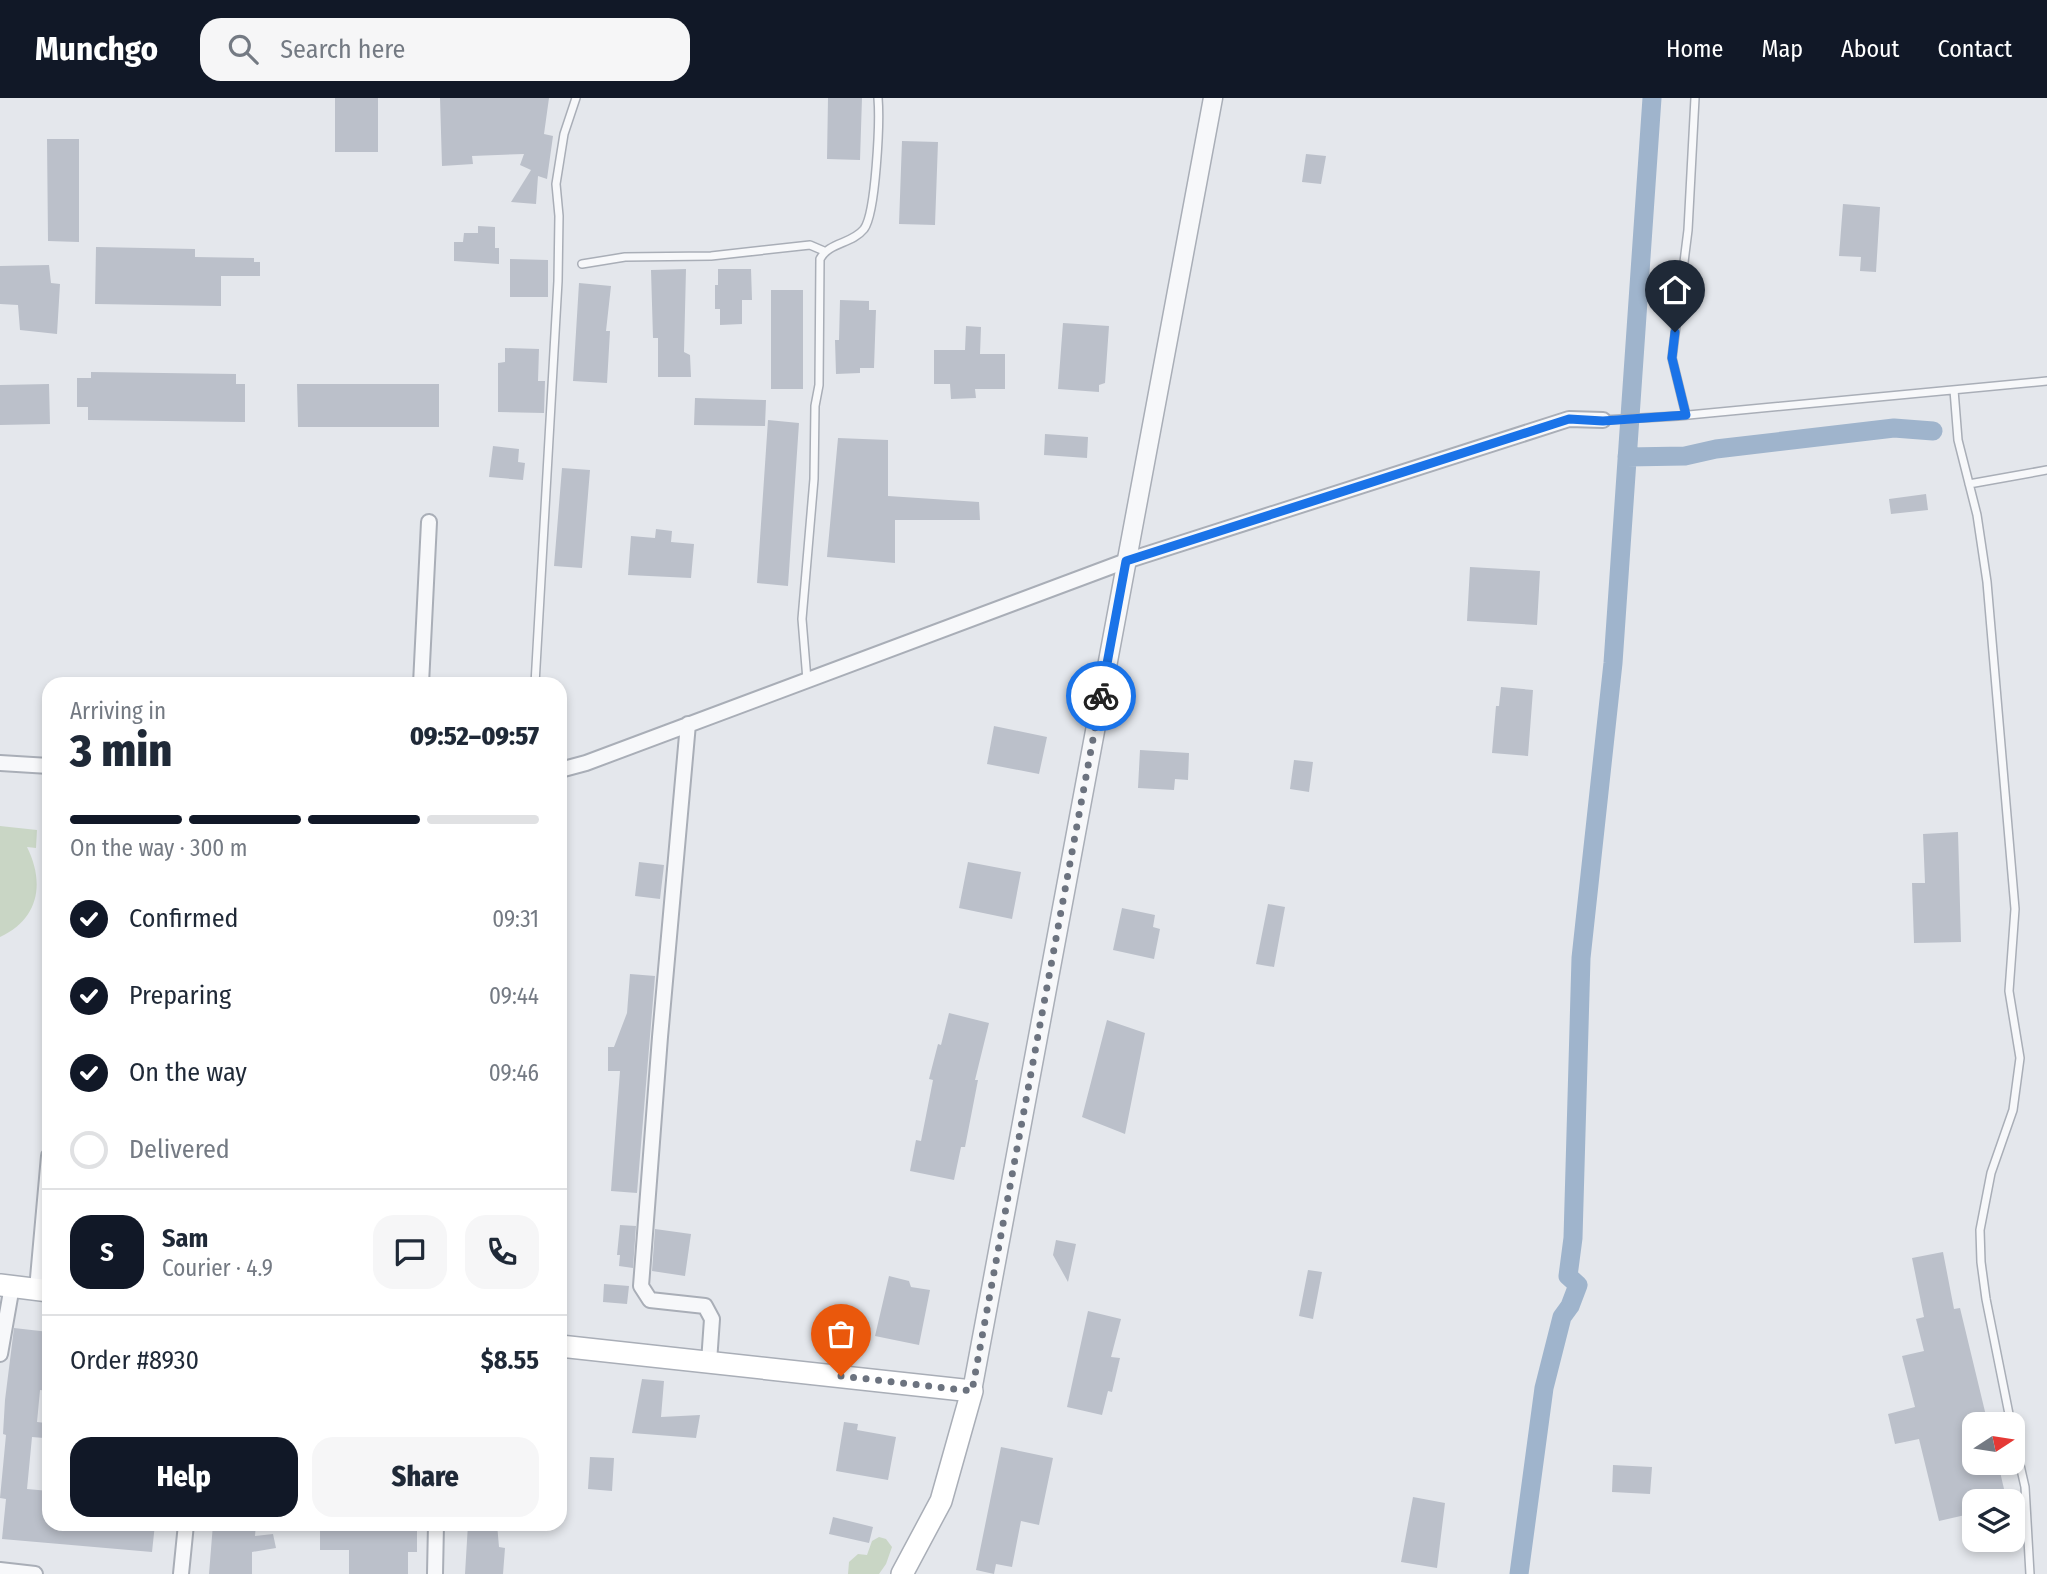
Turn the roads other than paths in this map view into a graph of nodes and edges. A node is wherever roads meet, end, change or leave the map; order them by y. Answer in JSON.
{"nodes":[{"id":1,"x":576,"y":98,"type":"edge"},
{"id":2,"x":878,"y":98,"type":"edge"},
{"id":3,"x":1213,"y":98,"type":"edge"},
{"id":4,"x":1695,"y":98,"type":"edge"},
{"id":5,"x":824,"y":251,"type":"junction"},
{"id":6,"x":582,"y":264,"type":"dead end"},
{"id":7,"x":2047,"y":381,"type":"edge"},
{"id":8,"x":1954,"y":390,"type":"junction"},
{"id":9,"x":1682,"y":416,"type":"junction"},
{"id":10,"x":1603,"y":421,"type":"joint"},
{"id":11,"x":2047,"y":470,"type":"edge"},
{"id":12,"x":1969,"y":484,"type":"junction"},
{"id":13,"x":429,"y":522,"type":"dead end"},
{"id":14,"x":1126,"y":561,"type":"junction"},
{"id":15,"x":421,"y":677,"type":"edge"},
{"id":16,"x":535,"y":677,"type":"edge"},
{"id":17,"x":807,"y":680,"type":"junction"},
{"id":18,"x":688,"y":724,"type":"junction"},
{"id":19,"x":0,"y":763,"type":"edge"},
{"id":20,"x":42,"y":766,"type":"edge"},
{"id":21,"x":567,"y":768,"type":"edge"},
{"id":22,"x":6,"y":1286,"type":"edge"},
{"id":23,"x":42,"y":1290,"type":"edge"},
{"id":24,"x":567,"y":1347,"type":"edge"},
{"id":25,"x":0,"y":1354,"type":"edge"},
{"id":26,"x":709,"y":1362,"type":"junction"},
{"id":27,"x":972,"y":1391,"type":"junction"},
{"id":28,"x":2009,"y":1412,"type":"edge"},
{"id":29,"x":2022,"y":1475,"type":"edge"},
{"id":30,"x":185,"y":1531,"type":"edge"},
{"id":31,"x":436,"y":1531,"type":"edge"},
{"id":32,"x":0,"y":1570,"type":"edge"},
{"id":33,"x":35,"y":1574,"type":"edge"},
{"id":34,"x":181,"y":1574,"type":"edge"},
{"id":35,"x":435,"y":1574,"type":"edge"},
{"id":36,"x":902,"y":1574,"type":"edge"},
{"id":37,"x":2030,"y":1574,"type":"edge"}],
"edges":[{"from":1,"to":16,"type":"lane"},
{"from":2,"to":5,"type":"lane"},
{"from":3,"to":14,"type":"street"},
{"from":4,"to":9,"type":"lane"},
{"from":5,"to":6,"type":"lane"},
{"from":5,"to":17,"type":"lane"},
{"from":7,"to":8,"type":"lane"},
{"from":8,"to":9,"type":"lane"},
{"from":8,"to":12,"type":"lane"},
{"from":9,"to":10,"type":"lane"},
{"from":10,"to":14,"type":"street"},
{"from":11,"to":12,"type":"lane"},
{"from":12,"to":28,"type":"lane"},
{"from":13,"to":15,"type":"street"},
{"from":14,"to":17,"type":"street"},
{"from":14,"to":27,"type":"street"},
{"from":17,"to":18,"type":"street"},
{"from":18,"to":21,"type":"street"},
{"from":18,"to":26,"type":"street"},
{"from":19,"to":20,"type":"street"},
{"from":22,"to":23,"type":"main road"},
{"from":22,"to":25,"type":"street"},
{"from":24,"to":26,"type":"main road"},
{"from":26,"to":27,"type":"main road"},
{"from":27,"to":36,"type":"main road"},
{"from":29,"to":37,"type":"lane"},
{"from":30,"to":34,"type":"street"},
{"from":31,"to":35,"type":"street"},
{"from":32,"to":33,"type":"street"}]}
